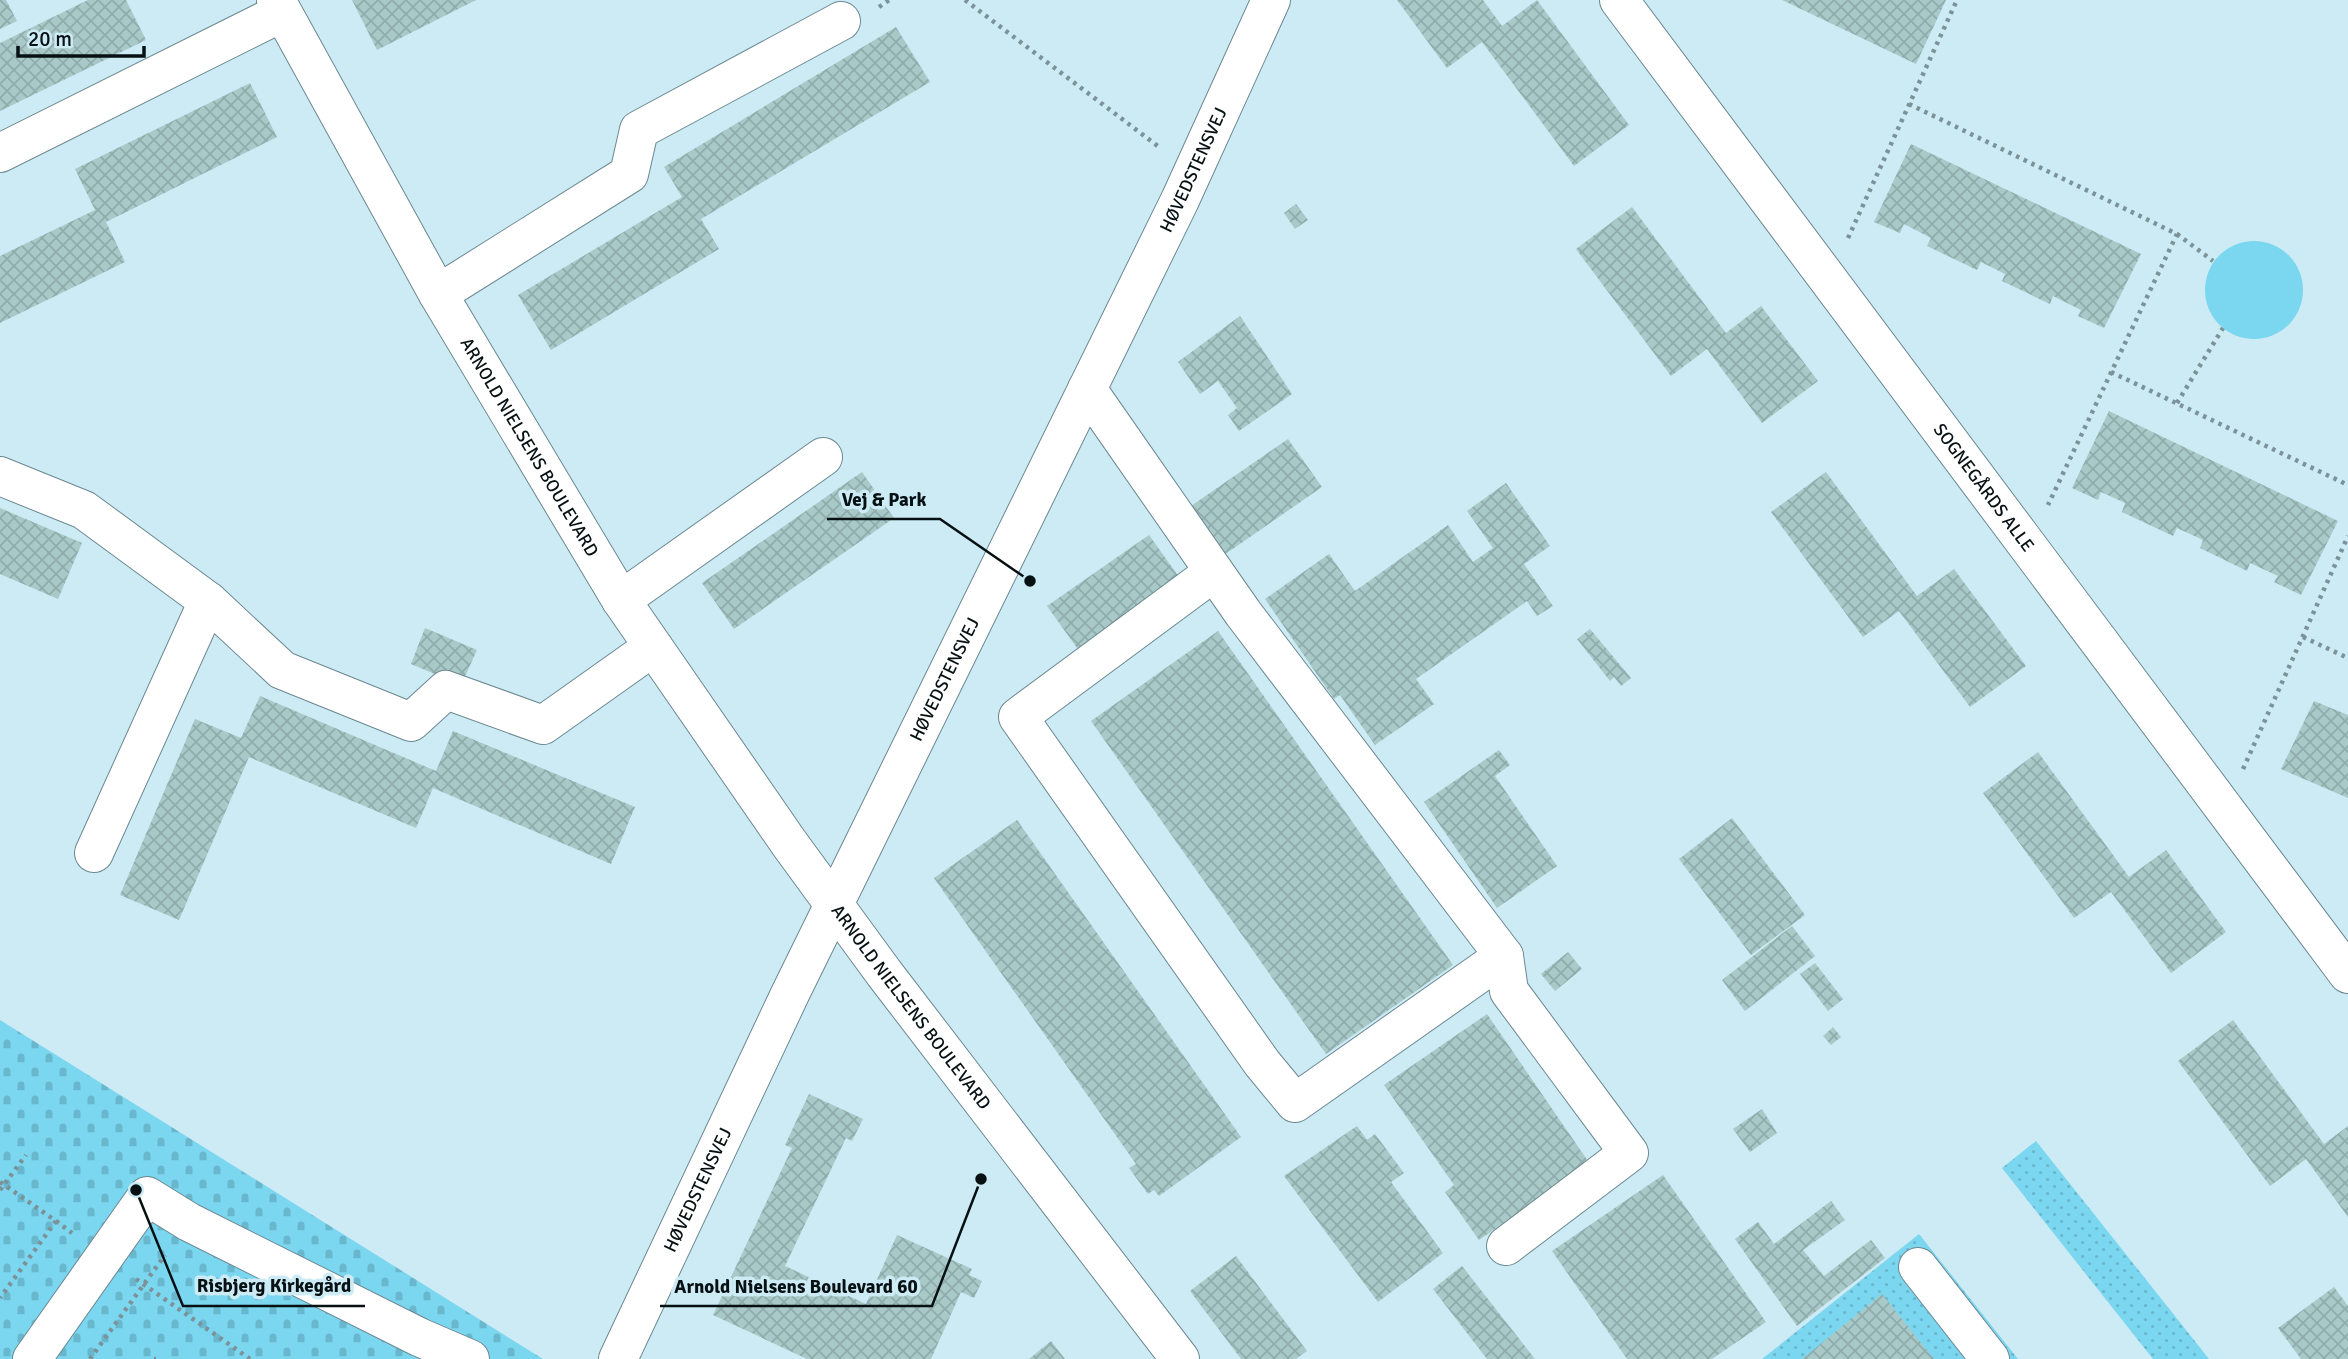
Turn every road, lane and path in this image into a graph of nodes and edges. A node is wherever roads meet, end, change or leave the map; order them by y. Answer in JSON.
{"nodes":[{"id":1,"x":965,"y":0,"type":"edge"},
{"id":2,"x":1271,"y":0,"type":"edge"},
{"id":3,"x":1619,"y":0,"type":"edge"},
{"id":4,"x":1957,"y":0,"type":"edge"},
{"id":5,"x":278,"y":6,"type":"edge"},
{"id":6,"x":841,"y":21,"type":"dead end"},
{"id":7,"x":1909,"y":104,"type":"junction"},
{"id":8,"x":0,"y":153,"type":"edge"},
{"id":9,"x":1193,"y":173,"type":"junction"},
{"id":10,"x":2177,"y":234,"type":"junction"},
{"id":11,"x":2213,"y":261,"type":"dead end"},
{"id":12,"x":1829,"y":280,"type":"junction"},
{"id":13,"x":438,"y":293,"type":"junction"},
{"id":14,"x":2223,"y":328,"type":"dead end"},
{"id":15,"x":2111,"y":372,"type":"junction"},
{"id":16,"x":1087,"y":389,"type":"junction"},
{"id":17,"x":2177,"y":403,"type":"junction"},
{"id":18,"x":823,"y":457,"type":"dead end"},
{"id":19,"x":0,"y":476,"type":"edge"},
{"id":20,"x":2348,"y":485,"type":"edge"},
{"id":21,"x":2348,"y":536,"type":"edge"},
{"id":22,"x":2029,"y":546,"type":"junction"},
{"id":23,"x":1214,"y":572,"type":"junction"},
{"id":24,"x":621,"y":600,"type":"junction"},
{"id":25,"x":208,"y":601,"type":"junction"},
{"id":26,"x":2303,"y":637,"type":"junction"},
{"id":27,"x":653,"y":647,"type":"junction"},
{"id":28,"x":2348,"y":658,"type":"edge"},
{"id":29,"x":2225,"y":808,"type":"junction"},
{"id":30,"x":94,"y":853,"type":"dead end"},
{"id":31,"x":835,"y":904,"type":"junction"},
{"id":32,"x":1504,"y":956,"type":"junction"},
{"id":33,"x":2348,"y":974,"type":"edge"},
{"id":34,"x":26,"y":1155,"type":"dead end"},
{"id":35,"x":2,"y":1183,"type":"edge"},
{"id":36,"x":0,"y":1190,"type":"edge"},
{"id":37,"x":56,"y":1221,"type":"junction"},
{"id":38,"x":189,"y":1222,"type":"junction"},
{"id":39,"x":1506,"y":1246,"type":"dead end"},
{"id":40,"x":105,"y":1256,"type":"junction"},
{"id":41,"x":1918,"y":1267,"type":"dead end"},
{"id":42,"x":144,"y":1284,"type":"junction"},
{"id":43,"x":0,"y":1298,"type":"edge"},
{"id":44,"x":414,"y":1348,"type":"edge"},
{"id":45,"x":32,"y":1359,"type":"edge"},
{"id":46,"x":90,"y":1359,"type":"edge"},
{"id":47,"x":250,"y":1359,"type":"edge"},
{"id":48,"x":470,"y":1359,"type":"edge"},
{"id":49,"x":618,"y":1359,"type":"edge"},
{"id":50,"x":1180,"y":1359,"type":"edge"},
{"id":51,"x":1990,"y":1359,"type":"edge"}],
"edges":[{"from":1,"to":9,"type":"path"},
{"from":2,"to":9,"type":"street","name":"HØVEDSTENSVEJ"},
{"from":3,"to":12,"type":"street","name":"SOGNEGÅRDS ALLE"},
{"from":4,"to":7,"type":"path"},
{"from":5,"to":8,"type":"street","name":"ARNOLD NIELSENS BOULEVARD"},
{"from":5,"to":13,"type":"street","name":"ARNOLD NIELSENS BOULEVARD"},
{"from":6,"to":13,"type":"street"},
{"from":7,"to":10,"type":"path"},
{"from":7,"to":12,"type":"path"},
{"from":9,"to":16,"type":"street","name":"HØVEDSTENSVEJ"},
{"from":10,"to":11,"type":"path"},
{"from":10,"to":15,"type":"path"},
{"from":12,"to":22,"type":"street","name":"SOGNEGÅRDS ALLE"},
{"from":13,"to":24,"type":"street","name":"ARNOLD NIELSENS BOULEVARD"},
{"from":14,"to":17,"type":"path"},
{"from":15,"to":17,"type":"path"},
{"from":15,"to":22,"type":"path"},
{"from":16,"to":23,"type":"street"},
{"from":16,"to":31,"type":"street","name":"HØVEDSTENSVEJ"},
{"from":17,"to":20,"type":"path"},
{"from":18,"to":24,"type":"street"},
{"from":19,"to":25,"type":"street"},
{"from":21,"to":26,"type":"path"},
{"from":22,"to":29,"type":"street","name":"SOGNEGÅRDS ALLE"},
{"from":23,"to":32,"type":"street"},
{"from":23,"to":32,"type":"street"},
{"from":24,"to":27,"type":"street","name":"ARNOLD NIELSENS BOULEVARD"},
{"from":25,"to":27,"type":"street"},
{"from":25,"to":30,"type":"street"},
{"from":26,"to":28,"type":"path"},
{"from":26,"to":29,"type":"path"},
{"from":27,"to":31,"type":"street","name":"ARNOLD NIELSENS BOULEVARD"},
{"from":29,"to":33,"type":"street","name":"SOGNEGÅRDS ALLE"},
{"from":31,"to":49,"type":"street","name":"HØVEDSTENSVEJ"},
{"from":31,"to":50,"type":"street","name":"ARNOLD NIELSENS BOULEVARD"},
{"from":32,"to":39,"type":"street"},
{"from":34,"to":35,"type":"path"},
{"from":35,"to":36,"type":"path"},
{"from":35,"to":37,"type":"path"},
{"from":37,"to":40,"type":"path"},
{"from":37,"to":43,"type":"path"},
{"from":38,"to":40,"type":"street"},
{"from":38,"to":42,"type":"path"},
{"from":38,"to":44,"type":"street"},
{"from":40,"to":42,"type":"path"},
{"from":40,"to":45,"type":"street"},
{"from":41,"to":51,"type":"street"},
{"from":42,"to":46,"type":"path"},
{"from":42,"to":47,"type":"path"},
{"from":44,"to":48,"type":"street"}]}
